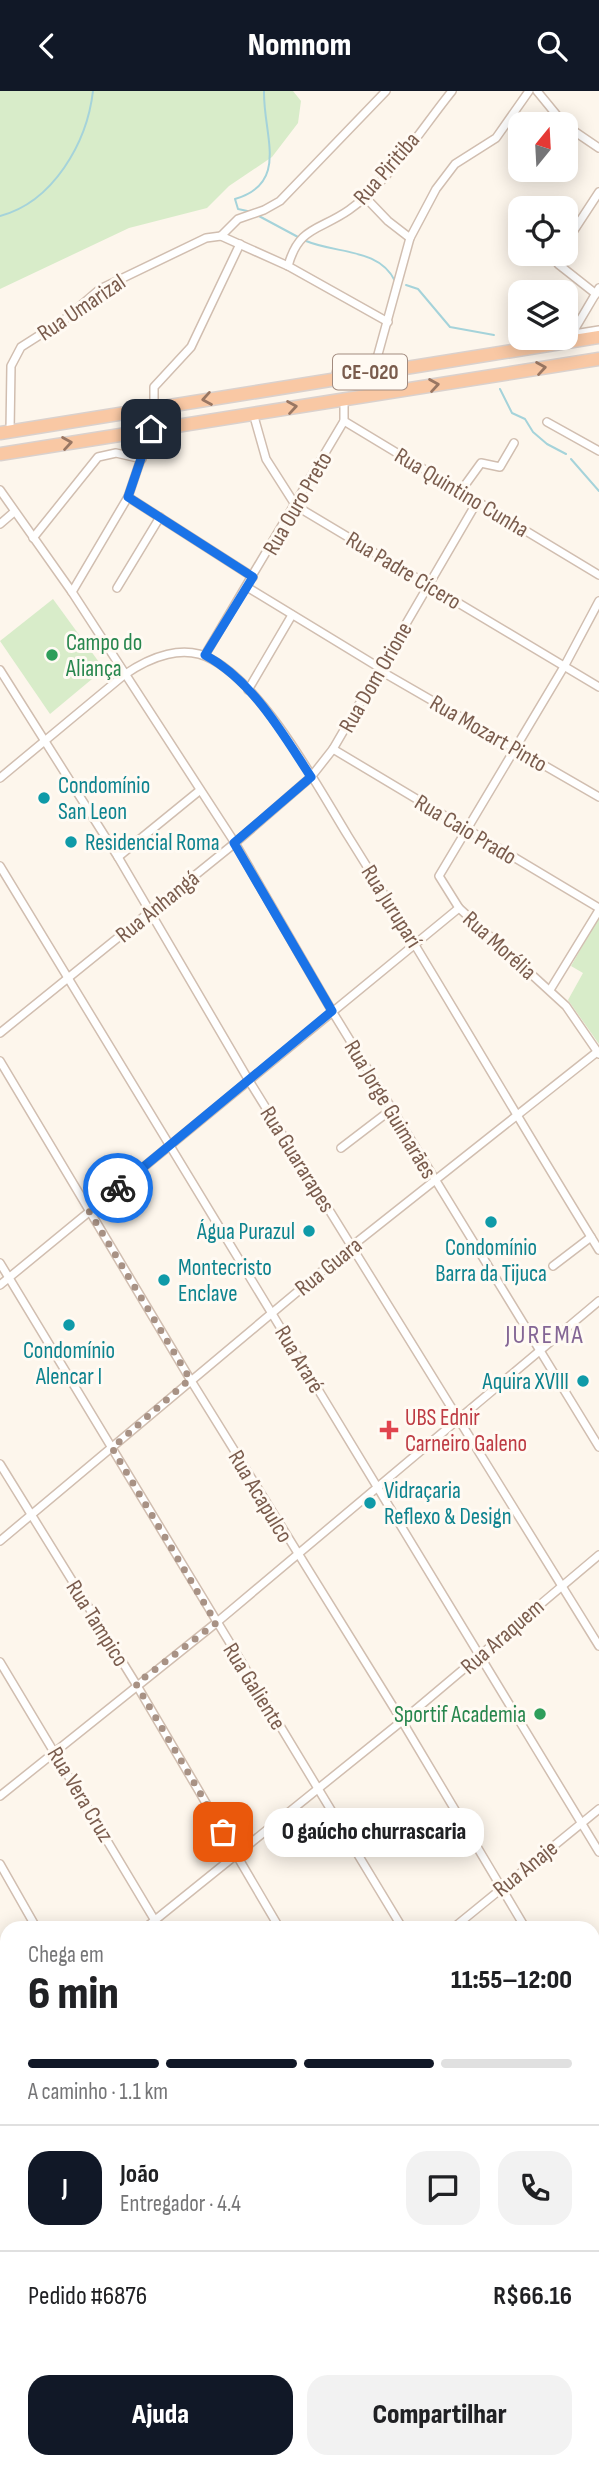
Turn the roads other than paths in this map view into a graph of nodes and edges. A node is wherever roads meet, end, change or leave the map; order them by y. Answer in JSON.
{"nodes":[{"id":1,"x":386,"y":91,"type":"edge"},
{"id":2,"x":452,"y":91,"type":"edge"},
{"id":3,"x":529,"y":91,"type":"edge"},
{"id":4,"x":537,"y":91,"type":"edge"},
{"id":5,"x":554,"y":112,"type":"edge"},
{"id":6,"x":578,"y":134,"type":"edge"},
{"id":7,"x":599,"y":148,"type":"edge"},
{"id":8,"x":599,"y":192,"type":"edge"},
{"id":9,"x":365,"y":197,"type":"junction"},
{"id":10,"x":578,"y":224,"type":"edge"},
{"id":11,"x":221,"y":236,"type":"junction"},
{"id":12,"x":410,"y":238,"type":"junction"},
{"id":13,"x":240,"y":244,"type":"junction"},
{"id":14,"x":288,"y":266,"type":"junction"},
{"id":15,"x":561,"y":266,"type":"edge"},
{"id":16,"x":597,"y":291,"type":"edge"},
{"id":17,"x":388,"y":322,"type":"junction"},
{"id":18,"x":578,"y":329,"type":"edge"},
{"id":19,"x":599,"y":330,"type":"edge"},
{"id":20,"x":578,"y":336,"type":"edge"},
{"id":21,"x":578,"y":337,"type":"edge"},
{"id":22,"x":599,"y":337,"type":"edge"},
{"id":23,"x":508,"y":350,"type":"edge"},
{"id":24,"x":599,"y":359,"type":"edge"},
{"id":25,"x":335,"y":378,"type":"junction"},
{"id":26,"x":344,"y":399,"type":"junction"},
{"id":27,"x":154,"y":408,"type":"junction"},
{"id":28,"x":254,"y":413,"type":"junction"},
{"id":29,"x":344,"y":421,"type":"junction"},
{"id":30,"x":547,"y":422,"type":"dead end"},
{"id":31,"x":151,"y":429,"type":"junction"},
{"id":32,"x":5,"y":432,"type":"edge"},
{"id":33,"x":514,"y":443,"type":"dead end"},
{"id":34,"x":599,"y":451,"type":"edge"},
{"id":35,"x":0,"y":454,"type":"edge"},
{"id":36,"x":142,"y":459,"type":"junction"},
{"id":37,"x":0,"y":490,"type":"edge"},
{"id":38,"x":460,"y":492,"type":"junction"},
{"id":39,"x":128,"y":497,"type":"junction"},
{"id":40,"x":477,"y":502,"type":"junction"},
{"id":41,"x":296,"y":506,"type":"junction"},
{"id":42,"x":14,"y":512,"type":"junction"},
{"id":43,"x":160,"y":517,"type":"junction"},
{"id":44,"x":0,"y":524,"type":"edge"},
{"id":45,"x":33,"y":538,"type":"junction"},
{"id":46,"x":599,"y":575,"type":"edge"},
{"id":47,"x":253,"y":577,"type":"junction"},
{"id":48,"x":429,"y":585,"type":"junction"},
{"id":49,"x":247,"y":587,"type":"junction"},
{"id":50,"x":117,"y":588,"type":"dead end"},
{"id":51,"x":72,"y":592,"type":"junction"},
{"id":52,"x":599,"y":601,"type":"edge"},
{"id":53,"x":292,"y":615,"type":"junction"},
{"id":54,"x":205,"y":655,"type":"junction"},
{"id":55,"x":565,"y":665,"type":"junction"},
{"id":56,"x":380,"y":669,"type":"junction"},
{"id":57,"x":0,"y":670,"type":"edge"},
{"id":58,"x":124,"y":675,"type":"junction"},
{"id":59,"x":599,"y":687,"type":"edge"},
{"id":60,"x":248,"y":691,"type":"junction"},
{"id":61,"x":44,"y":740,"type":"junction"},
{"id":62,"x":516,"y":748,"type":"junction"},
{"id":63,"x":333,"y":749,"type":"junction"},
{"id":64,"x":311,"y":777,"type":"junction"},
{"id":65,"x":0,"y":778,"type":"edge"},
{"id":66,"x":199,"y":791,"type":"junction"},
{"id":67,"x":599,"y":797,"type":"edge"},
{"id":68,"x":468,"y":829,"type":"junction"},
{"id":69,"x":234,"y":843,"type":"junction"},
{"id":70,"x":118,"y":857,"type":"junction"},
{"id":71,"x":0,"y":866,"type":"edge"},
{"id":72,"x":459,"y":908,"type":"junction"},
{"id":73,"x":599,"y":909,"type":"edge"},
{"id":74,"x":150,"y":913,"type":"junction"},
{"id":75,"x":416,"y":944,"type":"junction"},
{"id":76,"x":68,"y":976,"type":"junction"},
{"id":77,"x":550,"y":990,"type":"junction"},
{"id":78,"x":332,"y":1011,"type":"junction"},
{"id":79,"x":0,"y":1033,"type":"edge"},
{"id":80,"x":598,"y":1053,"type":"edge"},
{"id":81,"x":0,"y":1061,"type":"edge"},
{"id":82,"x":248,"y":1079,"type":"junction"},
{"id":83,"x":392,"y":1109,"type":"junction"},
{"id":84,"x":519,"y":1114,"type":"junction"},
{"id":85,"x":170,"y":1145,"type":"junction"},
{"id":86,"x":341,"y":1148,"type":"dead end"},
{"id":87,"x":435,"y":1180,"type":"junction"},
{"id":88,"x":89,"y":1211,"type":"junction"},
{"id":89,"x":591,"y":1237,"type":"junction"},
{"id":90,"x":352,"y":1246,"type":"junction"},
{"id":91,"x":599,"y":1250,"type":"edge"},
{"id":92,"x":0,"y":1262,"type":"edge"},
{"id":93,"x":553,"y":1266,"type":"dead end"},
{"id":94,"x":9,"y":1278,"type":"junction"},
{"id":95,"x":0,"y":1286,"type":"edge"},
{"id":96,"x":599,"y":1301,"type":"edge"},
{"id":97,"x":272,"y":1312,"type":"junction"},
{"id":98,"x":540,"y":1352,"type":"junction"},
{"id":99,"x":190,"y":1379,"type":"junction"},
{"id":100,"x":460,"y":1420,"type":"junction"},
{"id":101,"x":599,"y":1447,"type":"edge"},
{"id":102,"x":112,"y":1448,"type":"junction"},
{"id":103,"x":0,"y":1464,"type":"edge"},
{"id":104,"x":377,"y":1489,"type":"junction"},
{"id":105,"x":32,"y":1514,"type":"junction"},
{"id":106,"x":0,"y":1541,"type":"edge"},
{"id":107,"x":297,"y":1555,"type":"junction"},
{"id":108,"x":599,"y":1555,"type":"edge"},
{"id":109,"x":561,"y":1585,"type":"junction"},
{"id":110,"x":216,"y":1623,"type":"junction"},
{"id":111,"x":599,"y":1646,"type":"edge"},
{"id":112,"x":482,"y":1655,"type":"junction"},
{"id":113,"x":0,"y":1662,"type":"edge"},
{"id":114,"x":136,"y":1684,"type":"junction"},
{"id":115,"x":402,"y":1721,"type":"junction"},
{"id":116,"x":55,"y":1750,"type":"junction"},
{"id":117,"x":317,"y":1786,"type":"junction"},
{"id":118,"x":0,"y":1796,"type":"edge"},
{"id":119,"x":599,"y":1809,"type":"edge"},
{"id":120,"x":581,"y":1823,"type":"junction"},
{"id":121,"x":599,"y":1852,"type":"edge"},
{"id":122,"x":235,"y":1853,"type":"junction"},
{"id":123,"x":0,"y":1864,"type":"edge"},
{"id":124,"x":501,"y":1887,"type":"junction"},
{"id":125,"x":154,"y":1920,"type":"joint"},
{"id":126,"x":32,"y":1921,"type":"edge"},
{"id":127,"x":275,"y":1921,"type":"edge"},
{"id":128,"x":398,"y":1921,"type":"edge"},
{"id":129,"x":462,"y":1921,"type":"edge"},
{"id":130,"x":521,"y":1921,"type":"edge"}],
"edges":[{"from":1,"to":11,"type":"street","name":"Rua Umarizal"},
{"from":2,"to":9,"type":"street","name":"Rua Piritiba"},
{"from":3,"to":12,"type":"street"},
{"from":4,"to":5,"type":"street"},
{"from":6,"to":7,"type":"street"},
{"from":8,"to":10,"type":"street"},
{"from":9,"to":12,"type":"street"},
{"from":9,"to":14,"type":"street","name":"Rua Piritiba"},
{"from":11,"to":13,"type":"street"},
{"from":11,"to":32,"type":"street","name":"Rua Umarizal"},
{"from":12,"to":17,"type":"street"},
{"from":13,"to":14,"type":"street"},
{"from":13,"to":27,"type":"street"},
{"from":14,"to":17,"type":"street"},
{"from":15,"to":16,"type":"street"},
{"from":16,"to":18,"type":"street"},
{"from":17,"to":25,"type":"street"},
{"from":19,"to":20,"type":"street"},
{"from":21,"to":22,"type":"highway","number":"CE-020"},
{"from":23,"to":25,"type":"highway","number":"CE-020"},
{"from":26,"to":24,"type":"highway","number":"CE-020","one_way":true},
{"from":25,"to":27,"type":"highway","number":"CE-020","one_way":true},
{"from":28,"to":26,"type":"highway","number":"CE-020","one_way":true},
{"from":26,"to":29,"type":"street"},
{"from":27,"to":32,"type":"highway","number":"CE-020"},
{"from":28,"to":31,"type":"highway","number":"CE-020"},
{"from":28,"to":41,"type":"street","name":"Rua Padre Cícero"},
{"from":29,"to":38,"type":"street","name":"Rua Quintino Cunha"},
{"from":29,"to":41,"type":"street","name":"Rua Ouro Preto"},
{"from":30,"to":34,"type":"street"},
{"from":35,"to":31,"type":"highway","number":"CE-020","one_way":true},
{"from":31,"to":36,"type":"street"},
{"from":33,"to":38,"type":"street"},
{"from":36,"to":39,"type":"street"},
{"from":36,"to":45,"type":"street"},
{"from":37,"to":42,"type":"street","name":"Rua Jorge Guimarães"},
{"from":38,"to":40,"type":"street","name":"Rua Quintino Cunha"},
{"from":39,"to":43,"type":"street"},
{"from":39,"to":51,"type":"street"},
{"from":40,"to":46,"type":"street","name":"Rua Quintino Cunha"},
{"from":40,"to":48,"type":"street","name":"Rua Dom Orione"},
{"from":41,"to":47,"type":"street","name":"Rua Ouro Preto"},
{"from":41,"to":48,"type":"street","name":"Rua Padre Cícero"},
{"from":42,"to":44,"type":"street"},
{"from":42,"to":45,"type":"street","name":"Rua Jorge Guimarães"},
{"from":43,"to":47,"type":"street"},
{"from":43,"to":50,"type":"street"},
{"from":45,"to":51,"type":"street","name":"Rua Jorge Guimarães"},
{"from":47,"to":49,"type":"street","name":"Rua Ouro Preto"},
{"from":48,"to":55,"type":"street","name":"Rua Padre Cícero"},
{"from":48,"to":56,"type":"street","name":"Rua Dom Orione"},
{"from":49,"to":53,"type":"street","name":"Rua Mozart Pinto"},
{"from":49,"to":54,"type":"street","name":"Rua Ouro Preto"},
{"from":51,"to":58,"type":"street","name":"Rua Jorge Guimarães"},
{"from":52,"to":55,"type":"street"},
{"from":53,"to":56,"type":"street","name":"Rua Mozart Pinto"},
{"from":53,"to":60,"type":"street"},
{"from":54,"to":58,"type":"street"},
{"from":54,"to":60,"type":"street","name":"Rua Juruparí"},
{"from":55,"to":59,"type":"street","name":"Rua Padre Cícero"},
{"from":55,"to":62,"type":"street"},
{"from":56,"to":62,"type":"street","name":"Rua Mozart Pinto"},
{"from":56,"to":63,"type":"street","name":"Rua Dom Orione"},
{"from":57,"to":61,"type":"street","name":"Rua Guararapes"},
{"from":58,"to":61,"type":"street"},
{"from":58,"to":66,"type":"street","name":"Rua Jorge Guimarães"},
{"from":60,"to":64,"type":"street","name":"Rua Juruparí"},
{"from":61,"to":65,"type":"street"},
{"from":61,"to":70,"type":"street","name":"Rua Guararapes"},
{"from":62,"to":67,"type":"street","name":"Rua Mozart Pinto"},
{"from":62,"to":68,"type":"street"},
{"from":63,"to":64,"type":"street","name":"Rua Dom Orione"},
{"from":63,"to":68,"type":"street","name":"Rua Caio Prado"},
{"from":64,"to":69,"type":"street","name":"Rua Anhangá"},
{"from":64,"to":75,"type":"street","name":"Rua Juruparí"},
{"from":66,"to":69,"type":"street","name":"Rua Jorge Guimarães"},
{"from":66,"to":70,"type":"street"},
{"from":68,"to":72,"type":"street","name":"Rua Morélia"},
{"from":68,"to":73,"type":"street","name":"Rua Caio Prado"},
{"from":69,"to":74,"type":"street","name":"Rua Anhangá"},
{"from":69,"to":78,"type":"street","name":"Rua Jorge Guimarães"},
{"from":70,"to":74,"type":"street","name":"Rua Guararapes"},
{"from":71,"to":76,"type":"street","name":"Rua Araré"},
{"from":72,"to":75,"type":"street"},
{"from":72,"to":77,"type":"street","name":"Rua Morélia"},
{"from":73,"to":77,"type":"street"},
{"from":74,"to":76,"type":"street","name":"Rua Anhangá"},
{"from":74,"to":82,"type":"street","name":"Rua Guararapes"},
{"from":75,"to":78,"type":"street"},
{"from":75,"to":84,"type":"street","name":"Rua Juruparí"},
{"from":76,"to":79,"type":"street","name":"Rua Anhangá"},
{"from":76,"to":85,"type":"street","name":"Rua Araré"},
{"from":77,"to":80,"type":"street","name":"Rua Morélia"},
{"from":78,"to":82,"type":"street"},
{"from":78,"to":83,"type":"street","name":"Rua Jorge Guimarães"},
{"from":80,"to":84,"type":"street","name":"Rua Guara"},
{"from":81,"to":88,"type":"street","name":"Rua Acapulco"},
{"from":82,"to":85,"type":"street"},
{"from":82,"to":90,"type":"street","name":"Rua Guararapes"},
{"from":83,"to":86,"type":"street"},
{"from":83,"to":87,"type":"street","name":"Rua Jorge Guimarães"},
{"from":84,"to":87,"type":"street","name":"Rua Guara"},
{"from":84,"to":89,"type":"street","name":"Rua Juruparí"},
{"from":85,"to":88,"type":"street"},
{"from":85,"to":97,"type":"street","name":"Rua Araré"},
{"from":87,"to":90,"type":"street","name":"Rua Guara"},
{"from":87,"to":98,"type":"street","name":"Rua Jorge Guimarães"},
{"from":88,"to":94,"type":"street"},
{"from":88,"to":99,"type":"street","name":"Rua Acapulco"},
{"from":89,"to":91,"type":"street","name":"Rua Juruparí"},
{"from":89,"to":93,"type":"street"},
{"from":90,"to":97,"type":"street","name":"Rua Guara"},
{"from":90,"to":100,"type":"street","name":"Rua Guararapes"},
{"from":92,"to":94,"type":"street","name":"Rua Galiente"},
{"from":94,"to":95,"type":"street"},
{"from":94,"to":102,"type":"street","name":"Rua Galiente"},
{"from":96,"to":98,"type":"street"},
{"from":97,"to":99,"type":"street","name":"Rua Guara"},
{"from":97,"to":104,"type":"street","name":"Rua Araré"},
{"from":98,"to":100,"type":"street"},
{"from":98,"to":101,"type":"street","name":"Rua Jorge Guimarães"},
{"from":99,"to":102,"type":"street","name":"Rua Guara"},
{"from":99,"to":107,"type":"street","name":"Rua Acapulco"},
{"from":100,"to":104,"type":"street"},
{"from":100,"to":109,"type":"street","name":"Rua Guararapes"},
{"from":102,"to":105,"type":"street","name":"Rua Guara"},
{"from":102,"to":110,"type":"street","name":"Rua Galiente"},
{"from":103,"to":105,"type":"street","name":"Rua Tampico"},
{"from":104,"to":107,"type":"street"},
{"from":104,"to":112,"type":"street","name":"Rua Araré"},
{"from":105,"to":106,"type":"street","name":"Rua Guara"},
{"from":105,"to":114,"type":"street","name":"Rua Tampico"},
{"from":107,"to":110,"type":"street"},
{"from":107,"to":115,"type":"street","name":"Rua Acapulco"},
{"from":108,"to":109,"type":"street","name":"Rua Araquem"},
{"from":109,"to":111,"type":"street","name":"Rua Guararapes"},
{"from":109,"to":112,"type":"street","name":"Rua Araquem"},
{"from":110,"to":114,"type":"street"},
{"from":110,"to":117,"type":"street","name":"Rua Galiente"},
{"from":112,"to":115,"type":"street","name":"Rua Araquem"},
{"from":112,"to":120,"type":"street","name":"Rua Araré"},
{"from":113,"to":116,"type":"street","name":"Rua Vera Cruz"},
{"from":114,"to":116,"type":"street"},
{"from":114,"to":122,"type":"street","name":"Rua Tampico"},
{"from":115,"to":117,"type":"street","name":"Rua Araquem"},
{"from":115,"to":124,"type":"street","name":"Rua Acapulco"},
{"from":116,"to":118,"type":"street"},
{"from":116,"to":125,"type":"street","name":"Rua Vera Cruz"},
{"from":117,"to":122,"type":"street","name":"Rua Araquem"},
{"from":117,"to":128,"type":"street","name":"Rua Galiente"},
{"from":119,"to":120,"type":"street","name":"Rua Anaje"},
{"from":120,"to":121,"type":"street","name":"Rua Araré"},
{"from":120,"to":124,"type":"street","name":"Rua Anaje"},
{"from":122,"to":125,"type":"street","name":"Rua Araquem"},
{"from":122,"to":127,"type":"street","name":"Rua Tampico"},
{"from":123,"to":126,"type":"street"},
{"from":124,"to":129,"type":"street","name":"Rua Anaje"},
{"from":124,"to":130,"type":"street","name":"Rua Acapulco"}]}
